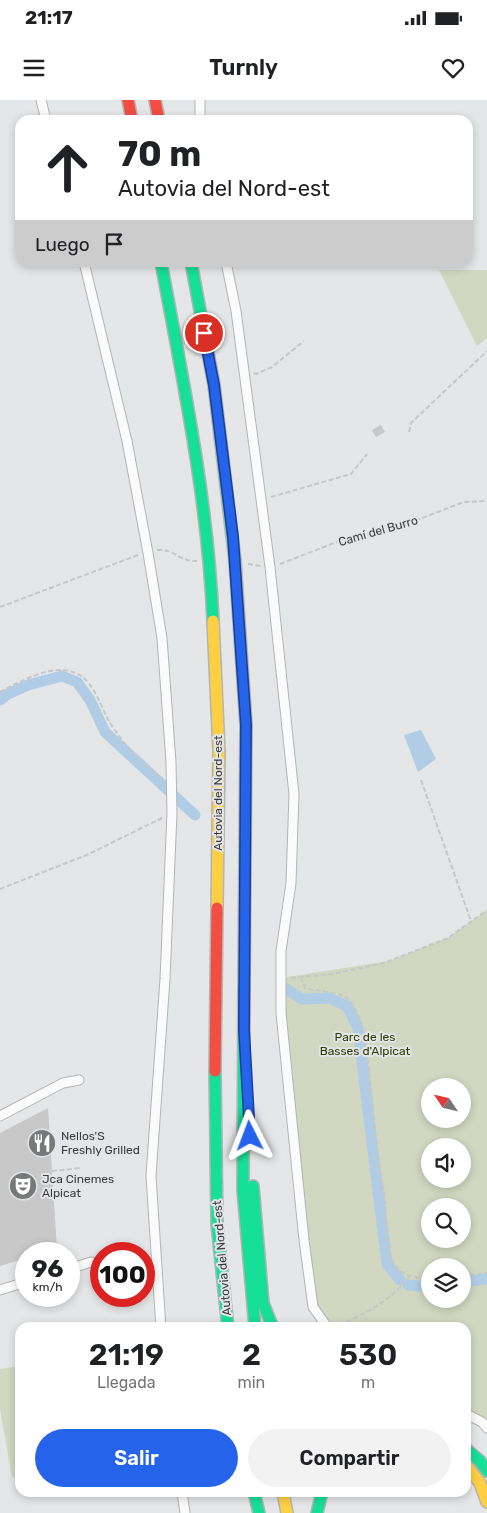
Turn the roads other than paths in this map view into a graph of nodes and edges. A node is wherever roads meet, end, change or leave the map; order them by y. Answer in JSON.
{"nodes":[{"id":1,"x":41,"y":100,"type":"edge"},
{"id":2,"x":128,"y":100,"type":"edge"},
{"id":3,"x":155,"y":100,"type":"edge"},
{"id":4,"x":200,"y":100,"type":"edge"},
{"id":5,"x":45,"y":115,"type":"edge"},
{"id":6,"x":131,"y":115,"type":"edge"},
{"id":7,"x":158,"y":115,"type":"edge"},
{"id":8,"x":200,"y":115,"type":"edge"},
{"id":9,"x":85,"y":267,"type":"edge"},
{"id":10,"x":163,"y":267,"type":"edge"},
{"id":11,"x":192,"y":267,"type":"edge"},
{"id":12,"x":227,"y":267,"type":"edge"},
{"id":13,"x":244,"y":1030,"type":"junction"},
{"id":14,"x":79,"y":1080,"type":"dead end"},
{"id":15,"x":0,"y":1116,"type":"edge"},
{"id":16,"x":15,"y":1285,"type":"edge"},
{"id":17,"x":0,"y":1290,"type":"edge"},
{"id":18,"x":160,"y":1322,"type":"edge"},
{"id":19,"x":227,"y":1322,"type":"edge"},
{"id":20,"x":254,"y":1322,"type":"edge"},
{"id":21,"x":271,"y":1322,"type":"edge"},
{"id":22,"x":324,"y":1322,"type":"edge"},
{"id":23,"x":471,"y":1416,"type":"edge"},
{"id":24,"x":487,"y":1428,"type":"edge"},
{"id":25,"x":471,"y":1453,"type":"edge"},
{"id":26,"x":471,"y":1471,"type":"edge"},
{"id":27,"x":487,"y":1471,"type":"edge"},
{"id":28,"x":183,"y":1497,"type":"edge"},
{"id":29,"x":255,"y":1497,"type":"edge"},
{"id":30,"x":283,"y":1497,"type":"edge"},
{"id":31,"x":321,"y":1497,"type":"edge"},
{"id":32,"x":487,"y":1502,"type":"edge"},
{"id":33,"x":186,"y":1513,"type":"edge"},
{"id":34,"x":259,"y":1513,"type":"edge"},
{"id":35,"x":287,"y":1513,"type":"edge"},
{"id":36,"x":317,"y":1513,"type":"edge"}],
"edges":[{"from":1,"to":5,"type":"street"},
{"from":2,"to":6,"type":"highway"},
{"from":3,"to":7,"type":"highway"},
{"from":4,"to":8,"type":"street"},
{"from":9,"to":18,"type":"street"},
{"from":10,"to":19,"type":"highway","name":"Autovia del Nord-est"},
{"from":11,"to":13,"type":"highway","name":"Autovia del Nord-est"},
{"from":12,"to":22,"type":"street"},
{"from":13,"to":20,"type":"highway","name":"Autovia del Nord-est"},
{"from":13,"to":21,"type":"highway"},
{"from":14,"to":15,"type":"street"},
{"from":16,"to":17,"type":"street"},
{"from":23,"to":24,"type":"street"},
{"from":25,"to":27,"type":"highway"},
{"from":26,"to":32,"type":"highway"},
{"from":28,"to":33,"type":"street"},
{"from":29,"to":34,"type":"highway"},
{"from":30,"to":35,"type":"highway"},
{"from":31,"to":36,"type":"highway"}]}
